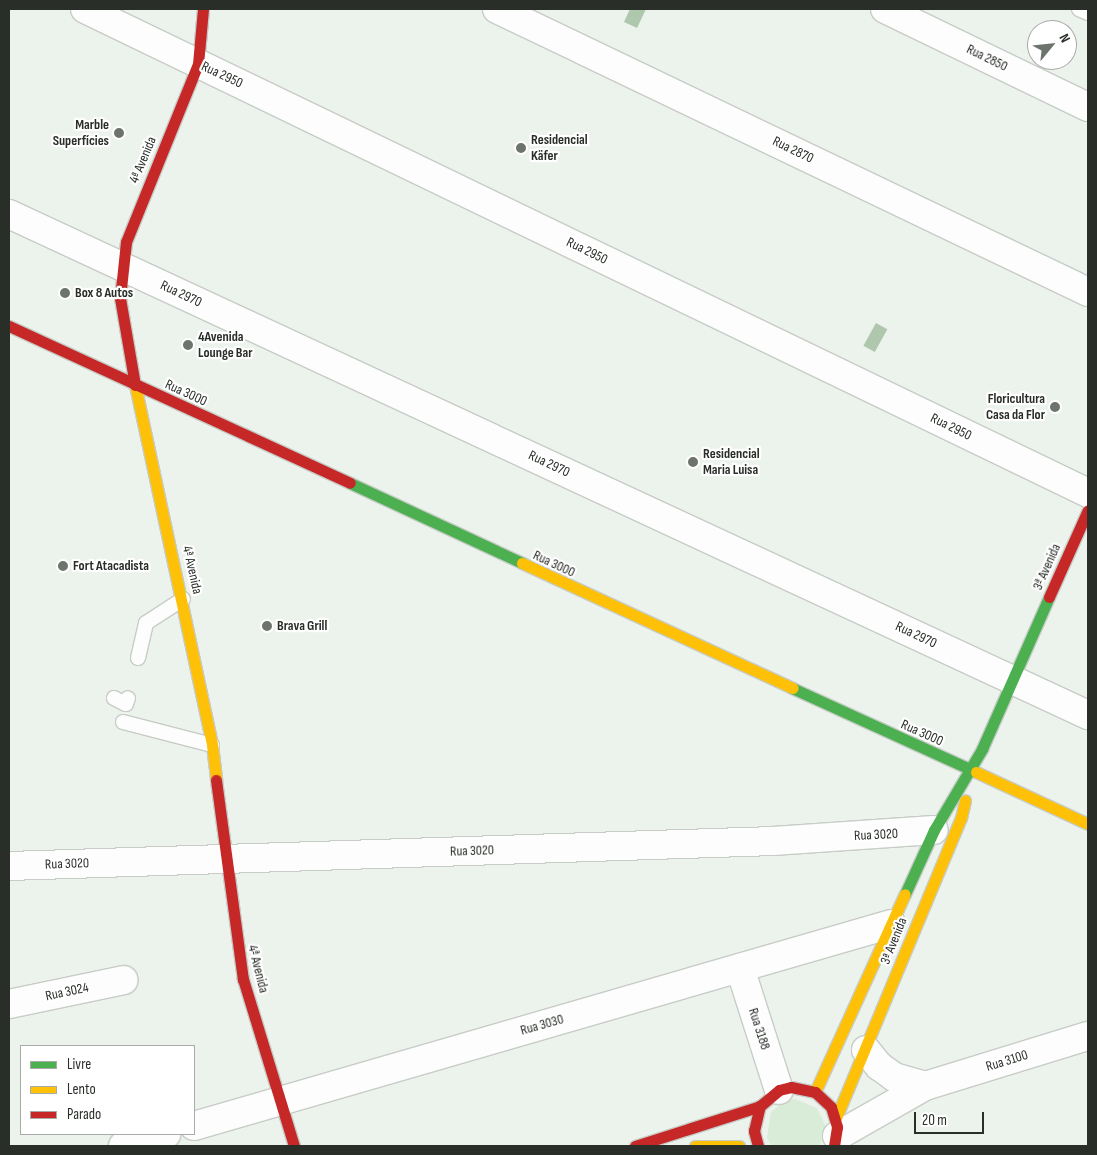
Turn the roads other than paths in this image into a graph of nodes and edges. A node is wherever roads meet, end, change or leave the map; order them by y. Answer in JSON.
{"nodes":[{"id":1,"x":85,"y":9,"type":"edge"},
{"id":2,"x":203,"y":9,"type":"edge"},
{"id":3,"x":497,"y":9,"type":"edge"},
{"id":4,"x":885,"y":9,"type":"edge"},
{"id":5,"x":1079,"y":9,"type":"edge"},
{"id":6,"x":1088,"y":13,"type":"edge"},
{"id":7,"x":198,"y":64,"type":"junction"},
{"id":8,"x":1088,"y":107,"type":"edge"},
{"id":9,"x":9,"y":214,"type":"edge"},
{"id":10,"x":121,"y":266,"type":"junction"},
{"id":11,"x":1088,"y":292,"type":"edge"},
{"id":12,"x":9,"y":326,"type":"edge"},
{"id":13,"x":135,"y":386,"type":"junction"},
{"id":14,"x":1088,"y":493,"type":"edge"},
{"id":15,"x":1088,"y":510,"type":"edge"},
{"id":16,"x":183,"y":599,"type":"junction"},
{"id":17,"x":138,"y":658,"type":"dead end"},
{"id":18,"x":1014,"y":680,"type":"junction"},
{"id":19,"x":1088,"y":715,"type":"edge"},
{"id":20,"x":123,"y":722,"type":"dead end"},
{"id":21,"x":212,"y":745,"type":"junction"},
{"id":22,"x":971,"y":772,"type":"junction"},
{"id":23,"x":1088,"y":824,"type":"edge"},
{"id":24,"x":934,"y":830,"type":"junction"},
{"id":25,"x":227,"y":860,"type":"junction"},
{"id":26,"x":9,"y":866,"type":"edge"},
{"id":27,"x":891,"y":924,"type":"junction"},
{"id":28,"x":740,"y":968,"type":"junction"},
{"id":29,"x":124,"y":980,"type":"dead end"},
{"id":30,"x":9,"y":1004,"type":"edge"},
{"id":31,"x":1088,"y":1036,"type":"edge"},
{"id":32,"x":866,"y":1050,"type":"junction"},
{"id":33,"x":925,"y":1086,"type":"junction"},
{"id":34,"x":815,"y":1092,"type":"junction"},
{"id":35,"x":769,"y":1098,"type":"junction"},
{"id":36,"x":280,"y":1101,"type":"junction"},
{"id":37,"x":195,"y":1126,"type":"edge"},
{"id":38,"x":836,"y":1133,"type":"edge"},
{"id":39,"x":162,"y":1135,"type":"edge"},
{"id":40,"x":123,"y":1146,"type":"edge"},
{"id":41,"x":294,"y":1146,"type":"edge"},
{"id":42,"x":635,"y":1146,"type":"edge"},
{"id":43,"x":695,"y":1146,"type":"edge"},
{"id":44,"x":739,"y":1146,"type":"edge"},
{"id":45,"x":758,"y":1146,"type":"edge"}],
"edges":[{"from":1,"to":7,"type":"street","name":"Rua 2950"},
{"from":2,"to":7,"type":"main road","name":"4ª Avenida"},
{"from":3,"to":11,"type":"street","name":"Rua 2870"},
{"from":4,"to":8,"type":"street","name":"Rua 2850"},
{"from":5,"to":6,"type":"lane"},
{"from":7,"to":10,"type":"main road","name":"4ª Avenida"},
{"from":7,"to":14,"type":"street","name":"Rua 2950"},
{"from":9,"to":10,"type":"street","name":"Rua 2970"},
{"from":10,"to":13,"type":"main road","name":"4ª Avenida"},
{"from":10,"to":18,"type":"street","name":"Rua 2970"},
{"from":12,"to":13,"type":"main road","name":"Rua 3000"},
{"from":13,"to":16,"type":"main road","name":"4ª Avenida"},
{"from":13,"to":22,"type":"main road","name":"Rua 3000"},
{"from":15,"to":18,"type":"main road","name":"3ª Avenida"},
{"from":16,"to":17,"type":"lane"},
{"from":16,"to":21,"type":"main road","name":"4ª Avenida"},
{"from":18,"to":19,"type":"street","name":"Rua 2970"},
{"from":18,"to":22,"type":"main road","name":"3ª Avenida"},
{"from":20,"to":21,"type":"lane"},
{"from":21,"to":25,"type":"main road","name":"4ª Avenida"},
{"from":22,"to":23,"type":"main road","name":"Rua 3000"},
{"from":22,"to":24,"type":"main road","name":"3ª Avenida"},
{"from":22,"to":32,"type":"main road","name":"3ª Avenida"},
{"from":24,"to":25,"type":"street","name":"Rua 3020"},
{"from":24,"to":27,"type":"main road","name":"3ª Avenida"},
{"from":25,"to":26,"type":"street","name":"Rua 3020"},
{"from":25,"to":36,"type":"main road","name":"4ª Avenida"},
{"from":27,"to":28,"type":"street","name":"Rua 3030"},
{"from":27,"to":34,"type":"main road","name":"3ª Avenida"},
{"from":28,"to":35,"type":"street","name":"Rua 3188"},
{"from":28,"to":36,"type":"street","name":"Rua 3030"},
{"from":29,"to":30,"type":"street","name":"Rua 3024"},
{"from":31,"to":33,"type":"street","name":"Rua 3100"},
{"from":32,"to":33,"type":"street"},
{"from":32,"to":38,"type":"main road","name":"3ª Avenida"},
{"from":33,"to":38,"type":"street","name":"Rua 3100"},
{"from":34,"to":35,"type":"main road"},
{"from":34,"to":38,"type":"main road"},
{"from":35,"to":42,"type":"main road"},
{"from":35,"to":45,"type":"main road"},
{"from":36,"to":37,"type":"street","name":"Rua 3030"},
{"from":36,"to":41,"type":"main road","name":"4ª Avenida"},
{"from":39,"to":40,"type":"street"},
{"from":43,"to":44,"type":"main road"}]}
